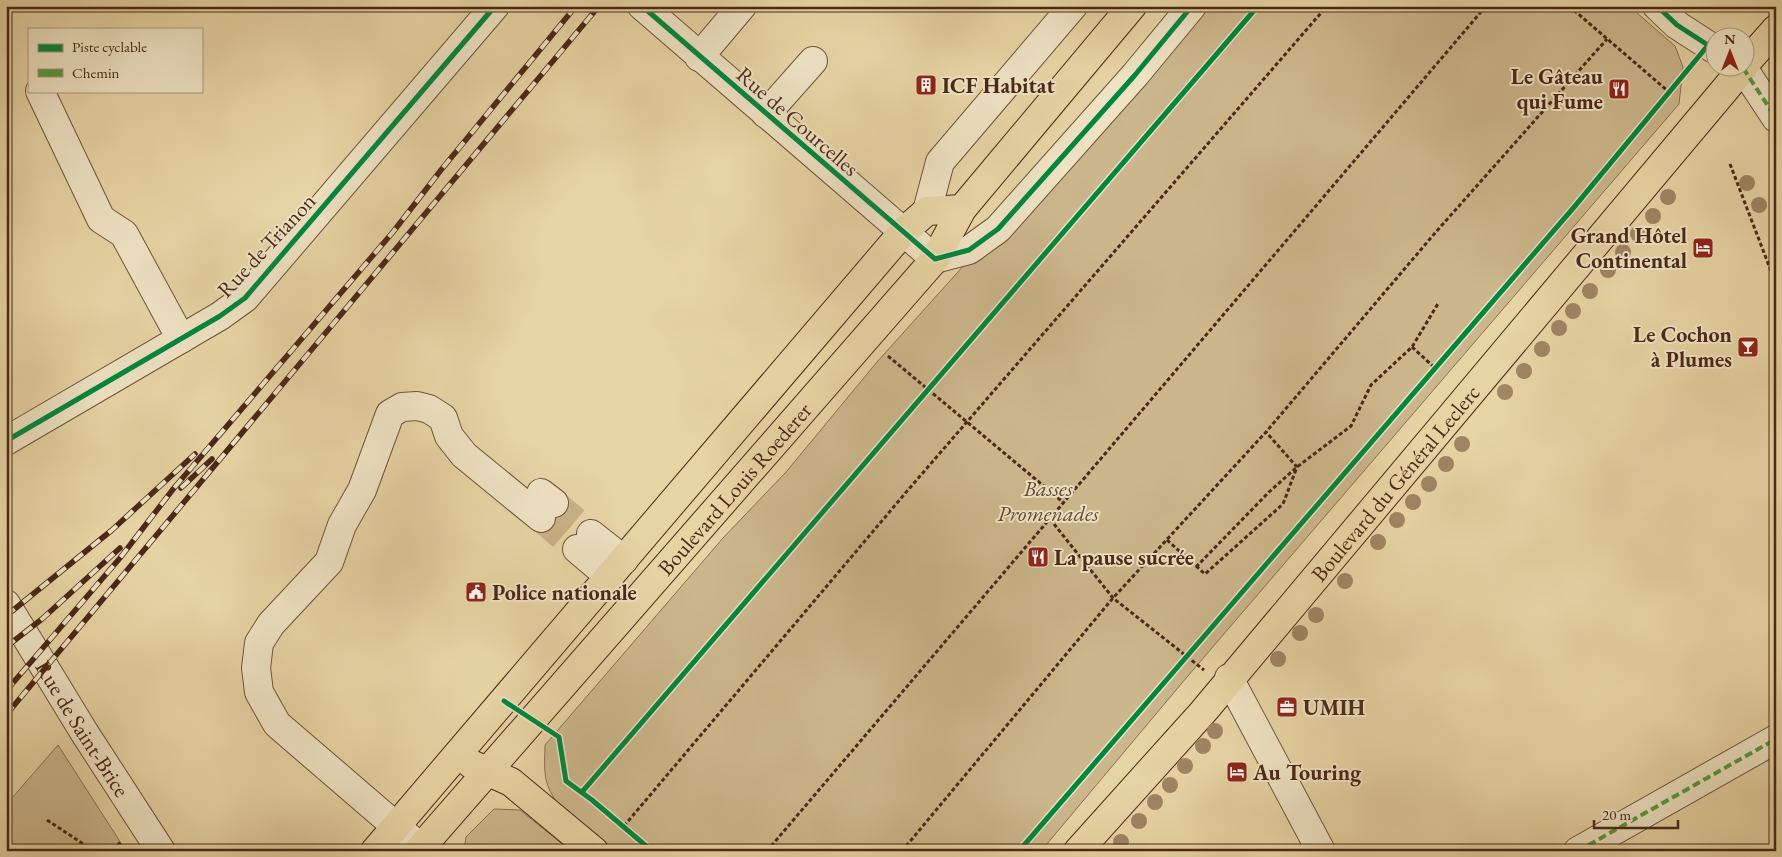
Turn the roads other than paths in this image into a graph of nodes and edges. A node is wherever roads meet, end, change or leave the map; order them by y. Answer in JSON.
{"nodes":[{"id":1,"x":495,"y":6,"type":"edge"},
{"id":2,"x":642,"y":6,"type":"edge"},
{"id":3,"x":742,"y":6,"type":"edge"},
{"id":4,"x":1072,"y":6,"type":"edge"},
{"id":5,"x":1132,"y":6,"type":"edge"},
{"id":6,"x":1192,"y":6,"type":"edge"},
{"id":7,"x":1657,"y":6,"type":"edge"},
{"id":8,"x":1776,"y":28,"type":"edge"},
{"id":9,"x":1704,"y":43,"type":"edge"},
{"id":10,"x":1754,"y":54,"type":"edge"},
{"id":11,"x":699,"y":57,"type":"junction"},
{"id":12,"x":813,"y":61,"type":"dead end"},
{"id":13,"x":1734,"y":78,"type":"edge"},
{"id":14,"x":1750,"y":78,"type":"edge"},
{"id":15,"x":40,"y":92,"type":"edge"},
{"id":16,"x":766,"y":114,"type":"junction"},
{"id":17,"x":1776,"y":118,"type":"edge"},
{"id":18,"x":962,"y":209,"type":"junction"},
{"id":19,"x":927,"y":211,"type":"junction"},
{"id":20,"x":903,"y":232,"type":"junction"},
{"id":21,"x":935,"y":259,"type":"junction"},
{"id":22,"x":182,"y":339,"type":"junction"},
{"id":23,"x":6,"y":442,"type":"edge"},
{"id":24,"x":545,"y":505,"type":"tunnel mouth"},
{"id":25,"x":584,"y":542,"type":"tunnel mouth"},
{"id":26,"x":617,"y":568,"type":"junction"},
{"id":27,"x":6,"y":604,"type":"edge"},
{"id":28,"x":1217,"y":674,"type":"junction"},
{"id":29,"x":1776,"y":739,"type":"edge"},
{"id":30,"x":457,"y":756,"type":"junction"},
{"id":31,"x":486,"y":772,"type":"junction"},
{"id":32,"x":396,"y":827,"type":"junction"},
{"id":33,"x":419,"y":849,"type":"edge"},
{"id":34,"x":161,"y":851,"type":"edge"},
{"id":35,"x":375,"y":851,"type":"edge"},
{"id":36,"x":594,"y":851,"type":"edge"},
{"id":37,"x":1078,"y":851,"type":"edge"},
{"id":38,"x":1321,"y":851,"type":"edge"},
{"id":39,"x":1578,"y":851,"type":"edge"}],
"edges":[{"from":1,"to":22,"type":"street","name":"Rue de Trianon"},
{"from":2,"to":11,"type":"street","name":"Rue de Courcelles"},
{"from":3,"to":11,"type":"street"},
{"from":4,"to":19,"type":"street"},
{"from":5,"to":18,"type":"main road","name":"Boulevard Louis Roederer"},
{"from":6,"to":21,"type":"street"},
{"from":7,"to":9,"type":"street"},
{"from":8,"to":10,"type":"main road","name":"Boulevard du Général Leclerc"},
{"from":11,"to":16,"type":"street","name":"Rue de Courcelles"},
{"from":12,"to":16,"type":"street"},
{"from":13,"to":28,"type":"main road","name":"Boulevard du Général Leclerc"},
{"from":14,"to":17,"type":"street"},
{"from":15,"to":22,"type":"street"},
{"from":16,"to":20,"type":"street","name":"Rue de Courcelles"},
{"from":18,"to":19,"type":"main road"},
{"from":18,"to":21,"type":"main road","name":"Boulevard Louis Roederer"},
{"from":19,"to":20,"type":"main road","name":"Boulevard Louis Roederer"},
{"from":20,"to":21,"type":"street","name":"Rue de Courcelles"},
{"from":20,"to":26,"type":"main road","name":"Boulevard Louis Roederer"},
{"from":21,"to":31,"type":"main road","name":"Boulevard Louis Roederer"},
{"from":22,"to":23,"type":"street","name":"Rue de Trianon"},
{"from":24,"to":32,"type":"street"},
{"from":25,"to":26,"type":"street","name":"Boulevard Louis Roederer"},
{"from":26,"to":30,"type":"main road","name":"Boulevard Louis Roederer"},
{"from":27,"to":34,"type":"street","name":"Rue de Saint-Brice"},
{"from":28,"to":37,"type":"main road","name":"Boulevard du Général Leclerc"},
{"from":28,"to":38,"type":"street"},
{"from":29,"to":39,"type":"street"},
{"from":30,"to":31,"type":"main road"},
{"from":30,"to":32,"type":"main road","name":"Boulevard Louis Roederer"},
{"from":31,"to":33,"type":"main road","name":"Boulevard Louis Roederer"},
{"from":31,"to":36,"type":"main road"},
{"from":32,"to":33,"type":"street"},
{"from":32,"to":35,"type":"main road","name":"Boulevard Louis Roederer"}]}
